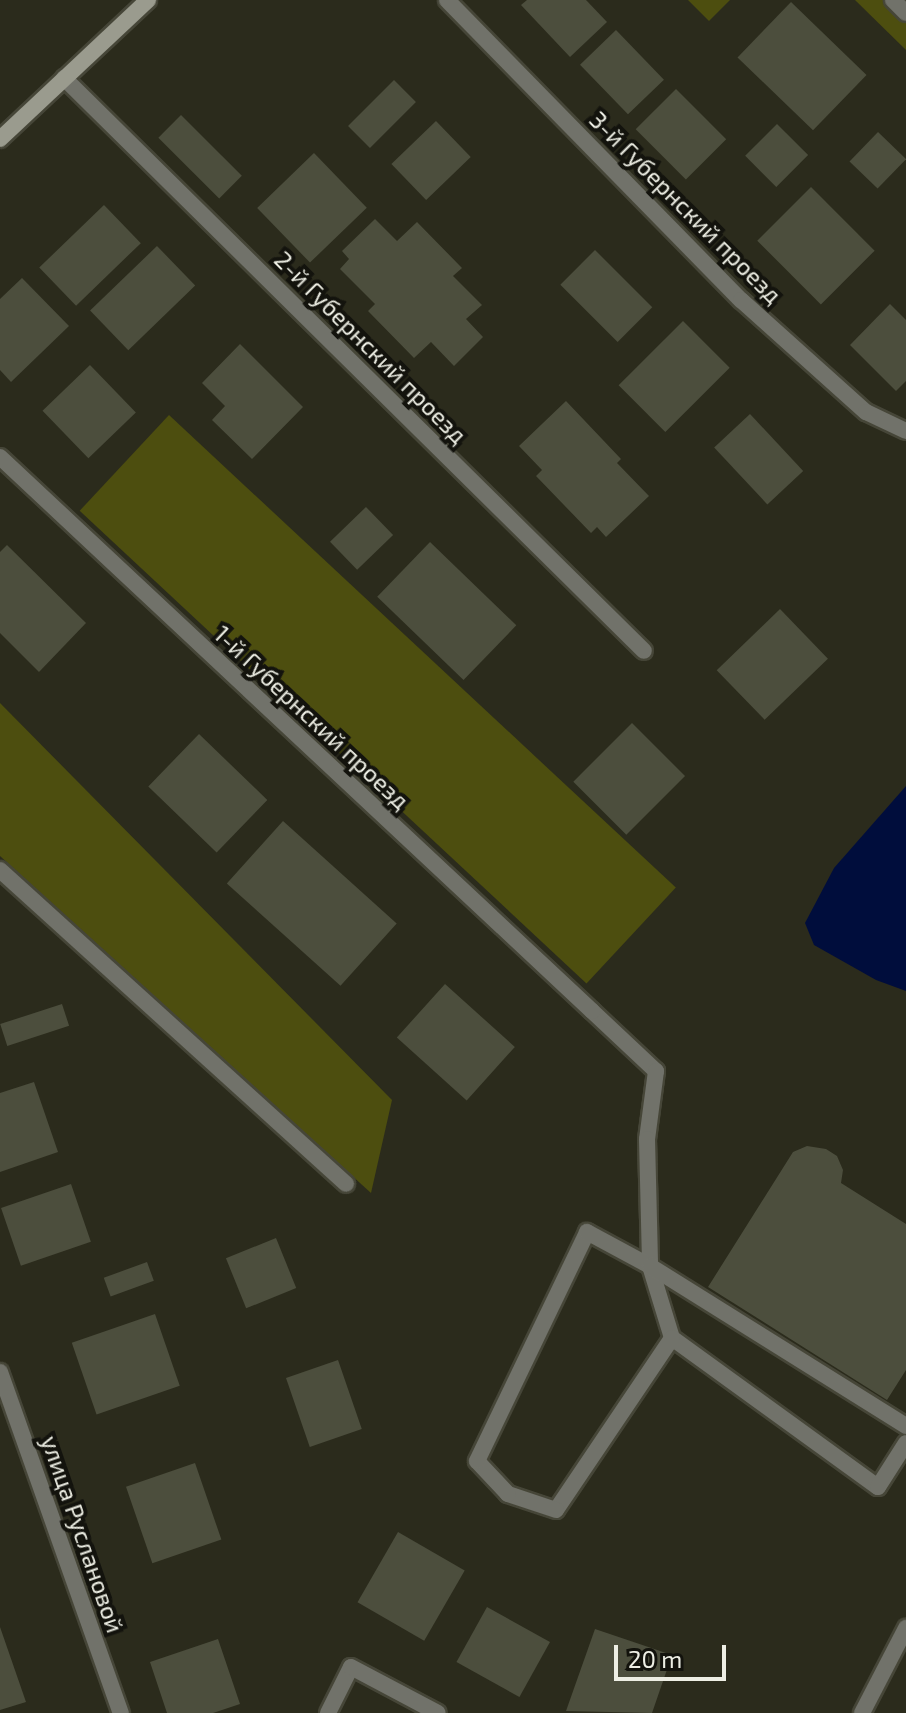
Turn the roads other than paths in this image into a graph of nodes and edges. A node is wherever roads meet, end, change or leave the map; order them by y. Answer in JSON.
{"nodes":[{"id":1,"x":148,"y":0,"type":"edge"},
{"id":2,"x":447,"y":0,"type":"edge"},
{"id":3,"x":893,"y":0,"type":"edge"},
{"id":4,"x":906,"y":13,"type":"edge"},
{"id":5,"x":64,"y":78,"type":"junction"},
{"id":6,"x":0,"y":139,"type":"edge"},
{"id":7,"x":906,"y":431,"type":"edge"},
{"id":8,"x":0,"y":457,"type":"edge"},
{"id":9,"x":644,"y":651,"type":"dead end"},
{"id":10,"x":0,"y":870,"type":"edge"},
{"id":11,"x":346,"y":1184,"type":"dead end"},
{"id":12,"x":650,"y":1266,"type":"junction"},
{"id":13,"x":672,"y":1338,"type":"junction"},
{"id":14,"x":0,"y":1372,"type":"edge"},
{"id":15,"x":906,"y":1426,"type":"edge"},
{"id":16,"x":906,"y":1443,"type":"edge"},
{"id":17,"x":906,"y":1628,"type":"edge"},
{"id":18,"x":121,"y":1713,"type":"edge"},
{"id":19,"x":328,"y":1713,"type":"edge"},
{"id":20,"x":438,"y":1713,"type":"edge"},
{"id":21,"x":862,"y":1713,"type":"edge"}],
"edges":[{"from":1,"to":5,"type":"street"},
{"from":2,"to":7,"type":"street","name":"3-й Губернский проезд"},
{"from":3,"to":4,"type":"street"},
{"from":5,"to":6,"type":"street"},
{"from":5,"to":9,"type":"street","name":"2-й Губернский проезд"},
{"from":8,"to":12,"type":"street","name":"1-й Губернский проезд"},
{"from":10,"to":11,"type":"street"},
{"from":12,"to":13,"type":"street"},
{"from":12,"to":13,"type":"street"},
{"from":12,"to":15,"type":"street"},
{"from":13,"to":16,"type":"street"},
{"from":14,"to":18,"type":"street","name":"улица Руслановой"},
{"from":17,"to":21,"type":"street"},
{"from":19,"to":20,"type":"street"}]}
